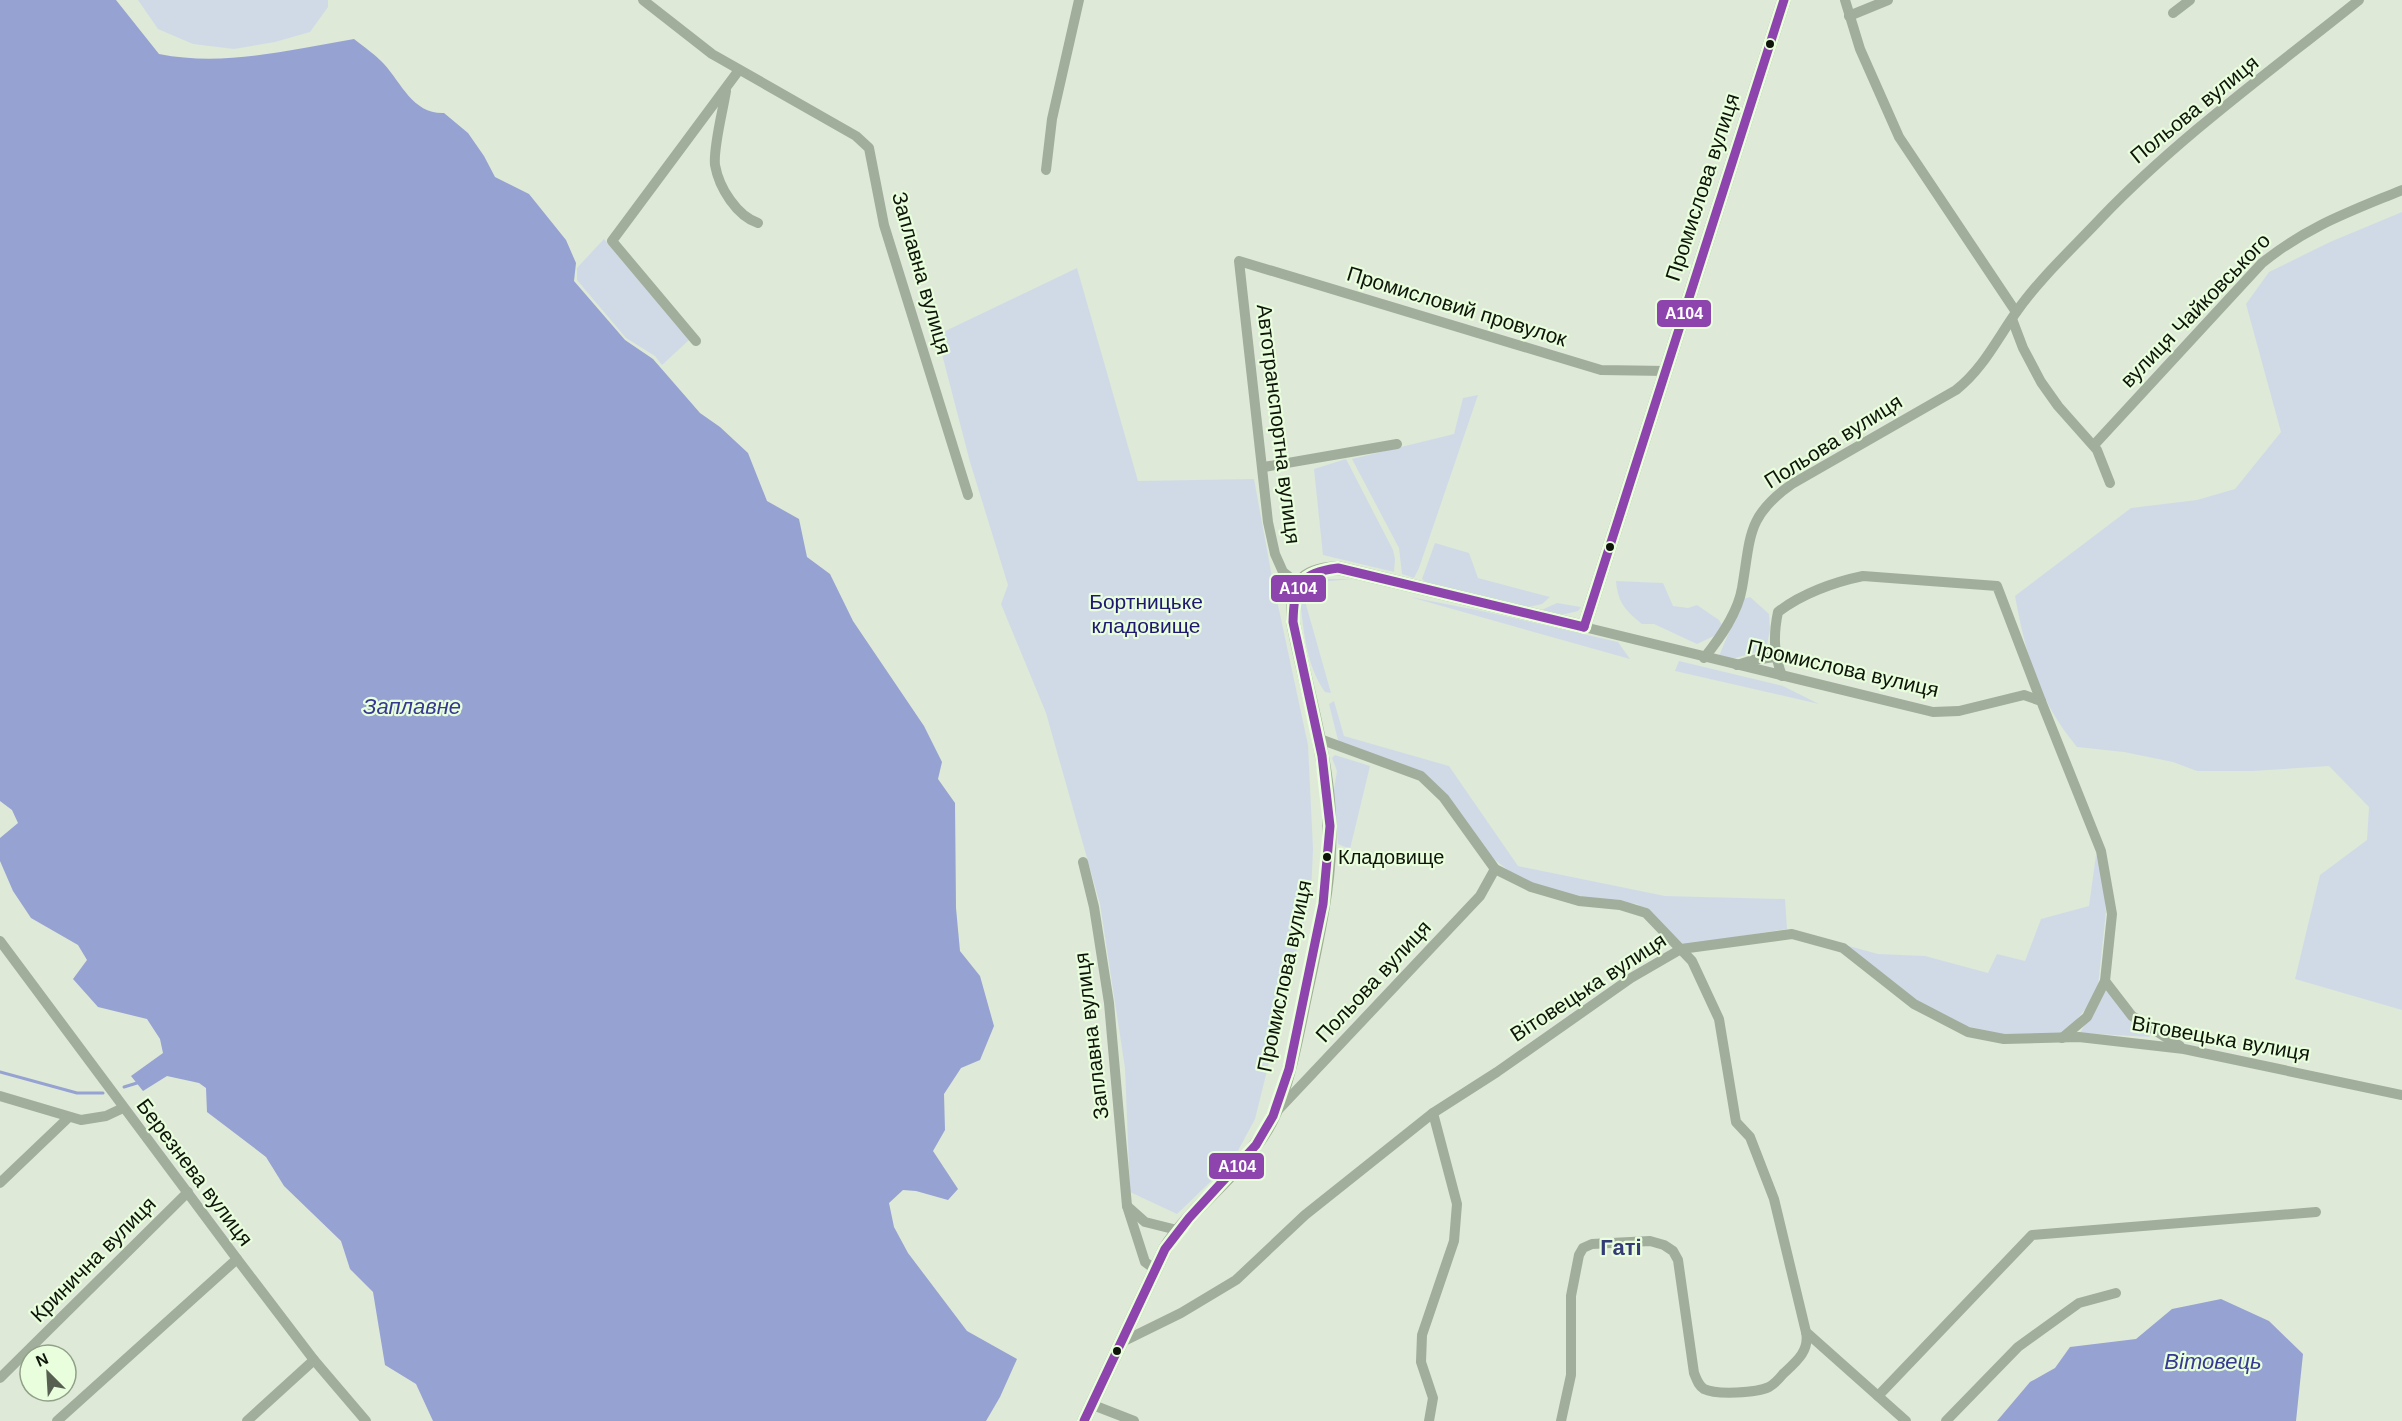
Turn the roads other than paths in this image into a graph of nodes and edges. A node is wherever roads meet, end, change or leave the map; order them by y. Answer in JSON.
{"nodes":[{"id":1,"x":643,"y":0,"type":"edge"},
{"id":2,"x":1079,"y":0,"type":"edge"},
{"id":3,"x":1784,"y":0,"type":"edge"},
{"id":4,"x":1845,"y":0,"type":"edge"},
{"id":5,"x":1888,"y":0,"type":"edge"},
{"id":6,"x":2190,"y":0,"type":"edge"},
{"id":7,"x":2359,"y":0,"type":"edge"},
{"id":8,"x":2173,"y":13,"type":"dead end"},
{"id":9,"x":1849,"y":16,"type":"junction"},
{"id":10,"x":739,"y":70,"type":"junction"},
{"id":11,"x":726,"y":88,"type":"junction"},
{"id":12,"x":1046,"y":170,"type":"dead end"},
{"id":13,"x":2402,"y":190,"type":"edge"},
{"id":14,"x":758,"y":223,"type":"dead end"},
{"id":15,"x":1239,"y":261,"type":"joint"},
{"id":16,"x":2014,"y":316,"type":"junction"},
{"id":17,"x":696,"y":341,"type":"dead end"},
{"id":18,"x":1666,"y":371,"type":"junction"},
{"id":19,"x":1396,"y":444,"type":"dead end"},
{"id":20,"x":2094,"y":445,"type":"junction"},
{"id":21,"x":1264,"y":467,"type":"junction"},
{"id":22,"x":2110,"y":483,"type":"dead end"},
{"id":23,"x":968,"y":495,"type":"dead end"},
{"id":24,"x":1298,"y":584,"type":"junction"},
{"id":25,"x":1584,"y":627,"type":"junction"},
{"id":26,"x":1775,"y":657,"type":"junction"},
{"id":27,"x":1704,"y":658,"type":"junction"},
{"id":28,"x":1736,"y":665,"type":"junction"},
{"id":29,"x":1782,"y":676,"type":"junction"},
{"id":30,"x":2041,"y":701,"type":"junction"},
{"id":31,"x":1317,"y":738,"type":"junction"},
{"id":32,"x":1083,"y":862,"type":"dead end"},
{"id":33,"x":1495,"y":869,"type":"junction"},
{"id":34,"x":0,"y":941,"type":"edge"},
{"id":35,"x":1681,"y":950,"type":"junction"},
{"id":36,"x":2104,"y":981,"type":"junction"},
{"id":37,"x":2062,"y":1038,"type":"junction"},
{"id":38,"x":2184,"y":1049,"type":"junction"},
{"id":39,"x":2402,"y":1095,"type":"edge"},
{"id":40,"x":0,"y":1096,"type":"edge"},
{"id":41,"x":123,"y":1108,"type":"junction"},
{"id":42,"x":1433,"y":1113,"type":"junction"},
{"id":43,"x":1273,"y":1116,"type":"junction"},
{"id":44,"x":69,"y":1118,"type":"junction"},
{"id":45,"x":0,"y":1184,"type":"edge"},
{"id":46,"x":188,"y":1192,"type":"junction"},
{"id":47,"x":1127,"y":1206,"type":"junction"},
{"id":48,"x":2316,"y":1212,"type":"dead end"},
{"id":49,"x":1177,"y":1230,"type":"junction"},
{"id":50,"x":237,"y":1259,"type":"junction"},
{"id":51,"x":1156,"y":1270,"type":"junction"},
{"id":52,"x":2116,"y":1293,"type":"dead end"},
{"id":53,"x":1806,"y":1332,"type":"junction"},
{"id":54,"x":1124,"y":1341,"type":"junction"},
{"id":55,"x":314,"y":1360,"type":"junction"},
{"id":56,"x":0,"y":1378,"type":"edge"},
{"id":57,"x":1878,"y":1396,"type":"junction"},
{"id":58,"x":1094,"y":1405,"type":"junction"},
{"id":59,"x":57,"y":1421,"type":"edge"},
{"id":60,"x":247,"y":1421,"type":"edge"},
{"id":61,"x":366,"y":1421,"type":"edge"},
{"id":62,"x":1084,"y":1421,"type":"edge"},
{"id":63,"x":1134,"y":1421,"type":"edge"},
{"id":64,"x":1429,"y":1421,"type":"edge"},
{"id":65,"x":1561,"y":1421,"type":"edge"},
{"id":66,"x":1906,"y":1421,"type":"edge"},
{"id":67,"x":1946,"y":1421,"type":"edge"}],
"edges":[{"from":1,"to":10,"type":"street","name":"Заплавна вулиця"},
{"from":2,"to":12,"type":"street"},
{"from":3,"to":18,"type":"street","name":"Промислова вулиця"},
{"from":4,"to":9,"type":"street"},
{"from":5,"to":9,"type":"street"},
{"from":6,"to":8,"type":"street"},
{"from":7,"to":16,"type":"street","name":"Польова вулиця"},
{"from":9,"to":16,"type":"street"},
{"from":10,"to":11,"type":"street"},
{"from":10,"to":23,"type":"street","name":"Заплавна вулиця"},
{"from":11,"to":14,"type":"street"},
{"from":11,"to":17,"type":"street"},
{"from":13,"to":20,"type":"street","name":"вулиця Чайковського"},
{"from":15,"to":18,"type":"street","name":"Промисловий провулок"},
{"from":15,"to":21,"type":"street","name":"Автотранспортна вулиця"},
{"from":16,"to":20,"type":"street"},
{"from":16,"to":27,"type":"street","name":"Польова вулиця"},
{"from":18,"to":25,"type":"street","name":"Промислова вулиця"},
{"from":19,"to":21,"type":"street"},
{"from":20,"to":22,"type":"street"},
{"from":21,"to":24,"type":"street","name":"Автотранспортна вулиця"},
{"from":24,"to":25,"type":"street","name":"Промислова вулиця"},
{"from":24,"to":31,"type":"street","name":"Промислова вулиця"},
{"from":25,"to":27,"type":"street","name":"Промислова вулиця"},
{"from":26,"to":28,"type":"street"},
{"from":26,"to":29,"type":"street"},
{"from":26,"to":30,"type":"street"},
{"from":27,"to":28,"type":"street","name":"Промислова вулиця"},
{"from":28,"to":29,"type":"street","name":"Промислова вулиця"},
{"from":29,"to":30,"type":"street","name":"Промислова вулиця"},
{"from":30,"to":36,"type":"street"},
{"from":31,"to":33,"type":"street"},
{"from":31,"to":43,"type":"street","name":"Промислова вулиця"},
{"from":32,"to":47,"type":"street","name":"Заплавна вулиця"},
{"from":33,"to":35,"type":"street"},
{"from":33,"to":43,"type":"street","name":"Польова вулиця"},
{"from":34,"to":41,"type":"street","name":"Березнева вулиця"},
{"from":35,"to":37,"type":"street","name":"Вітовецька вулиця"},
{"from":35,"to":42,"type":"street","name":"Вітовецька вулиця"},
{"from":35,"to":53,"type":"street"},
{"from":36,"to":37,"type":"street"},
{"from":36,"to":38,"type":"street"},
{"from":37,"to":38,"type":"street","name":"Вітовецька вулиця"},
{"from":38,"to":39,"type":"street","name":"Вітовецька вулиця"},
{"from":40,"to":44,"type":"street"},
{"from":41,"to":44,"type":"street"},
{"from":41,"to":46,"type":"street","name":"Березнева вулиця"},
{"from":42,"to":54,"type":"street","name":"Вітовецька вулиця"},
{"from":42,"to":64,"type":"street"},
{"from":43,"to":49,"type":"street","name":"Промислова вулиця"},
{"from":44,"to":45,"type":"street"},
{"from":46,"to":50,"type":"street","name":"Березнева вулиця"},
{"from":46,"to":56,"type":"street","name":"Кринична вулиця"},
{"from":47,"to":49,"type":"street"},
{"from":47,"to":51,"type":"street","name":"Заплавна вулиця"},
{"from":48,"to":57,"type":"street"},
{"from":49,"to":51,"type":"street","name":"Промислова вулиця"},
{"from":50,"to":55,"type":"street","name":"Березнева вулиця"},
{"from":50,"to":59,"type":"street"},
{"from":51,"to":54,"type":"street","name":"Промислова вулиця"},
{"from":52,"to":67,"type":"street"},
{"from":53,"to":57,"type":"street"},
{"from":53,"to":65,"type":"street"},
{"from":54,"to":58,"type":"street"},
{"from":55,"to":60,"type":"street"},
{"from":55,"to":61,"type":"street","name":"Березнева вулиця"},
{"from":57,"to":66,"type":"street"},
{"from":58,"to":62,"type":"street"},
{"from":58,"to":63,"type":"street"}]}
